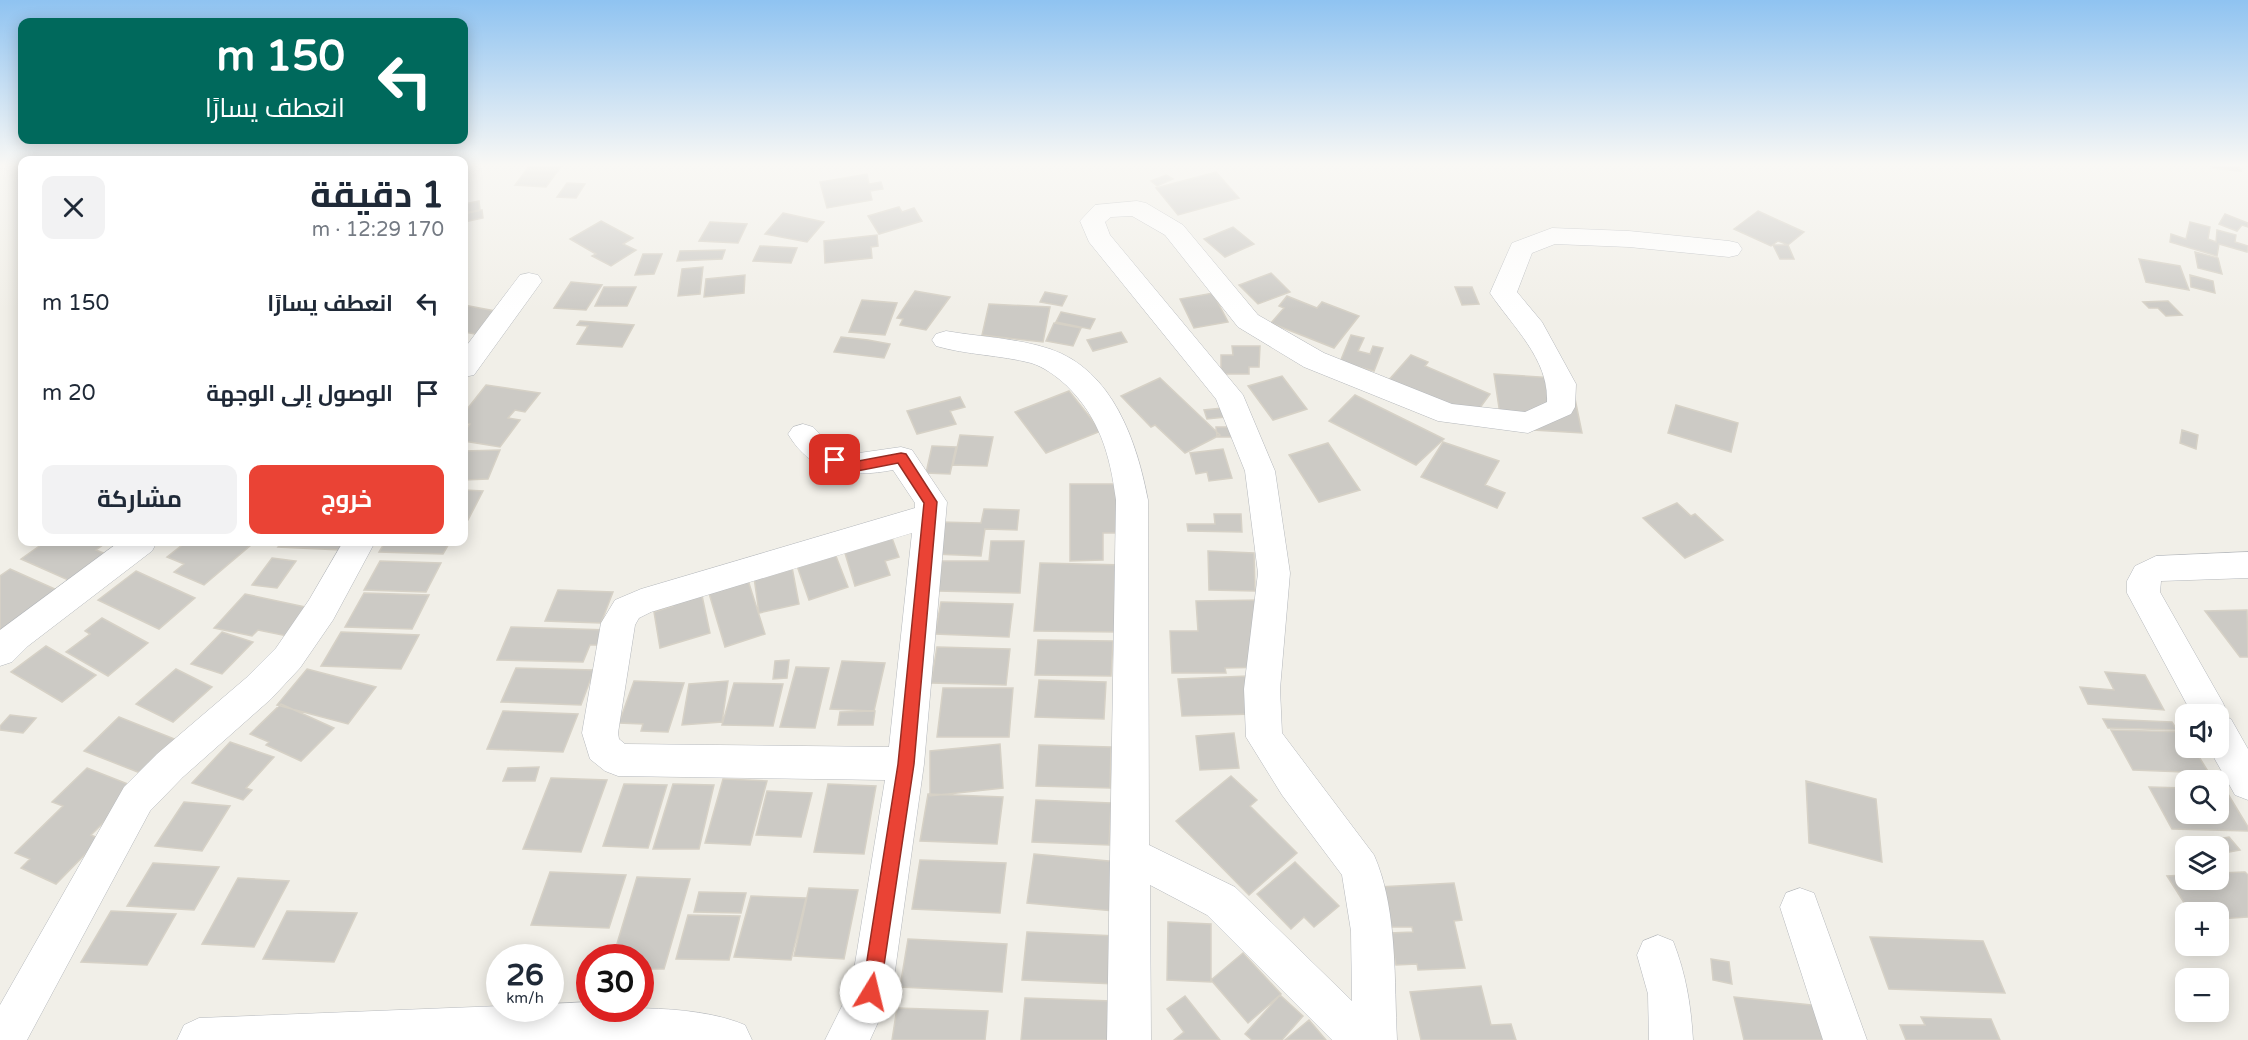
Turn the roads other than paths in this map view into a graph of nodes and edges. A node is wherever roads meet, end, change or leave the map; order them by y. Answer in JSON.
{"nodes":[{"id":1,"x":1100,"y":214,"type":"edge"},
{"id":2,"x":1146,"y":214,"type":"edge"},
{"id":3,"x":1729,"y":249,"type":"dead end"},
{"id":4,"x":529,"y":281,"type":"dead end"},
{"id":5,"x":946,"y":340,"type":"dead end"},
{"id":6,"x":468,"y":363,"type":"edge"},
{"id":7,"x":803,"y":434,"type":"dead end"},
{"id":8,"x":929,"y":516,"type":"junction"},
{"id":9,"x":136,"y":546,"type":"edge"},
{"id":10,"x":357,"y":546,"type":"edge"},
{"id":11,"x":2248,"y":565,"type":"edge"},
{"id":12,"x":0,"y":652,"type":"edge"},
{"id":13,"x":2205,"y":704,"type":"edge"},
{"id":14,"x":2229,"y":749,"type":"edge"},
{"id":15,"x":906,"y":764,"type":"junction"},
{"id":16,"x":2248,"y":783,"type":"edge"},
{"id":17,"x":1130,"y":855,"type":"junction"},
{"id":18,"x":1800,"y":907,"type":"dead end"},
{"id":19,"x":1658,"y":955,"type":"dead end"},
{"id":20,"x":4,"y":1040,"type":"edge"},
{"id":21,"x":199,"y":1040,"type":"edge"},
{"id":22,"x":730,"y":1040,"type":"edge"},
{"id":23,"x":847,"y":1040,"type":"edge"},
{"id":24,"x":1130,"y":1040,"type":"edge"},
{"id":25,"x":1362,"y":1040,"type":"edge"},
{"id":26,"x":1375,"y":1040,"type":"edge"},
{"id":27,"x":1671,"y":1040,"type":"edge"},
{"id":28,"x":1845,"y":1040,"type":"edge"}],
"edges":[{"from":1,"to":26,"type":"street"},
{"from":2,"to":3,"type":"street"},
{"from":4,"to":6,"type":"street"},
{"from":5,"to":17,"type":"street"},
{"from":7,"to":8,"type":"street"},
{"from":8,"to":15,"type":"street"},
{"from":8,"to":15,"type":"street"},
{"from":9,"to":12,"type":"street"},
{"from":10,"to":20,"type":"street"},
{"from":11,"to":13,"type":"street"},
{"from":14,"to":16,"type":"street"},
{"from":15,"to":23,"type":"street"},
{"from":17,"to":24,"type":"street"},
{"from":17,"to":25,"type":"street"},
{"from":18,"to":28,"type":"street"},
{"from":19,"to":27,"type":"street"},
{"from":21,"to":22,"type":"street"}]}
